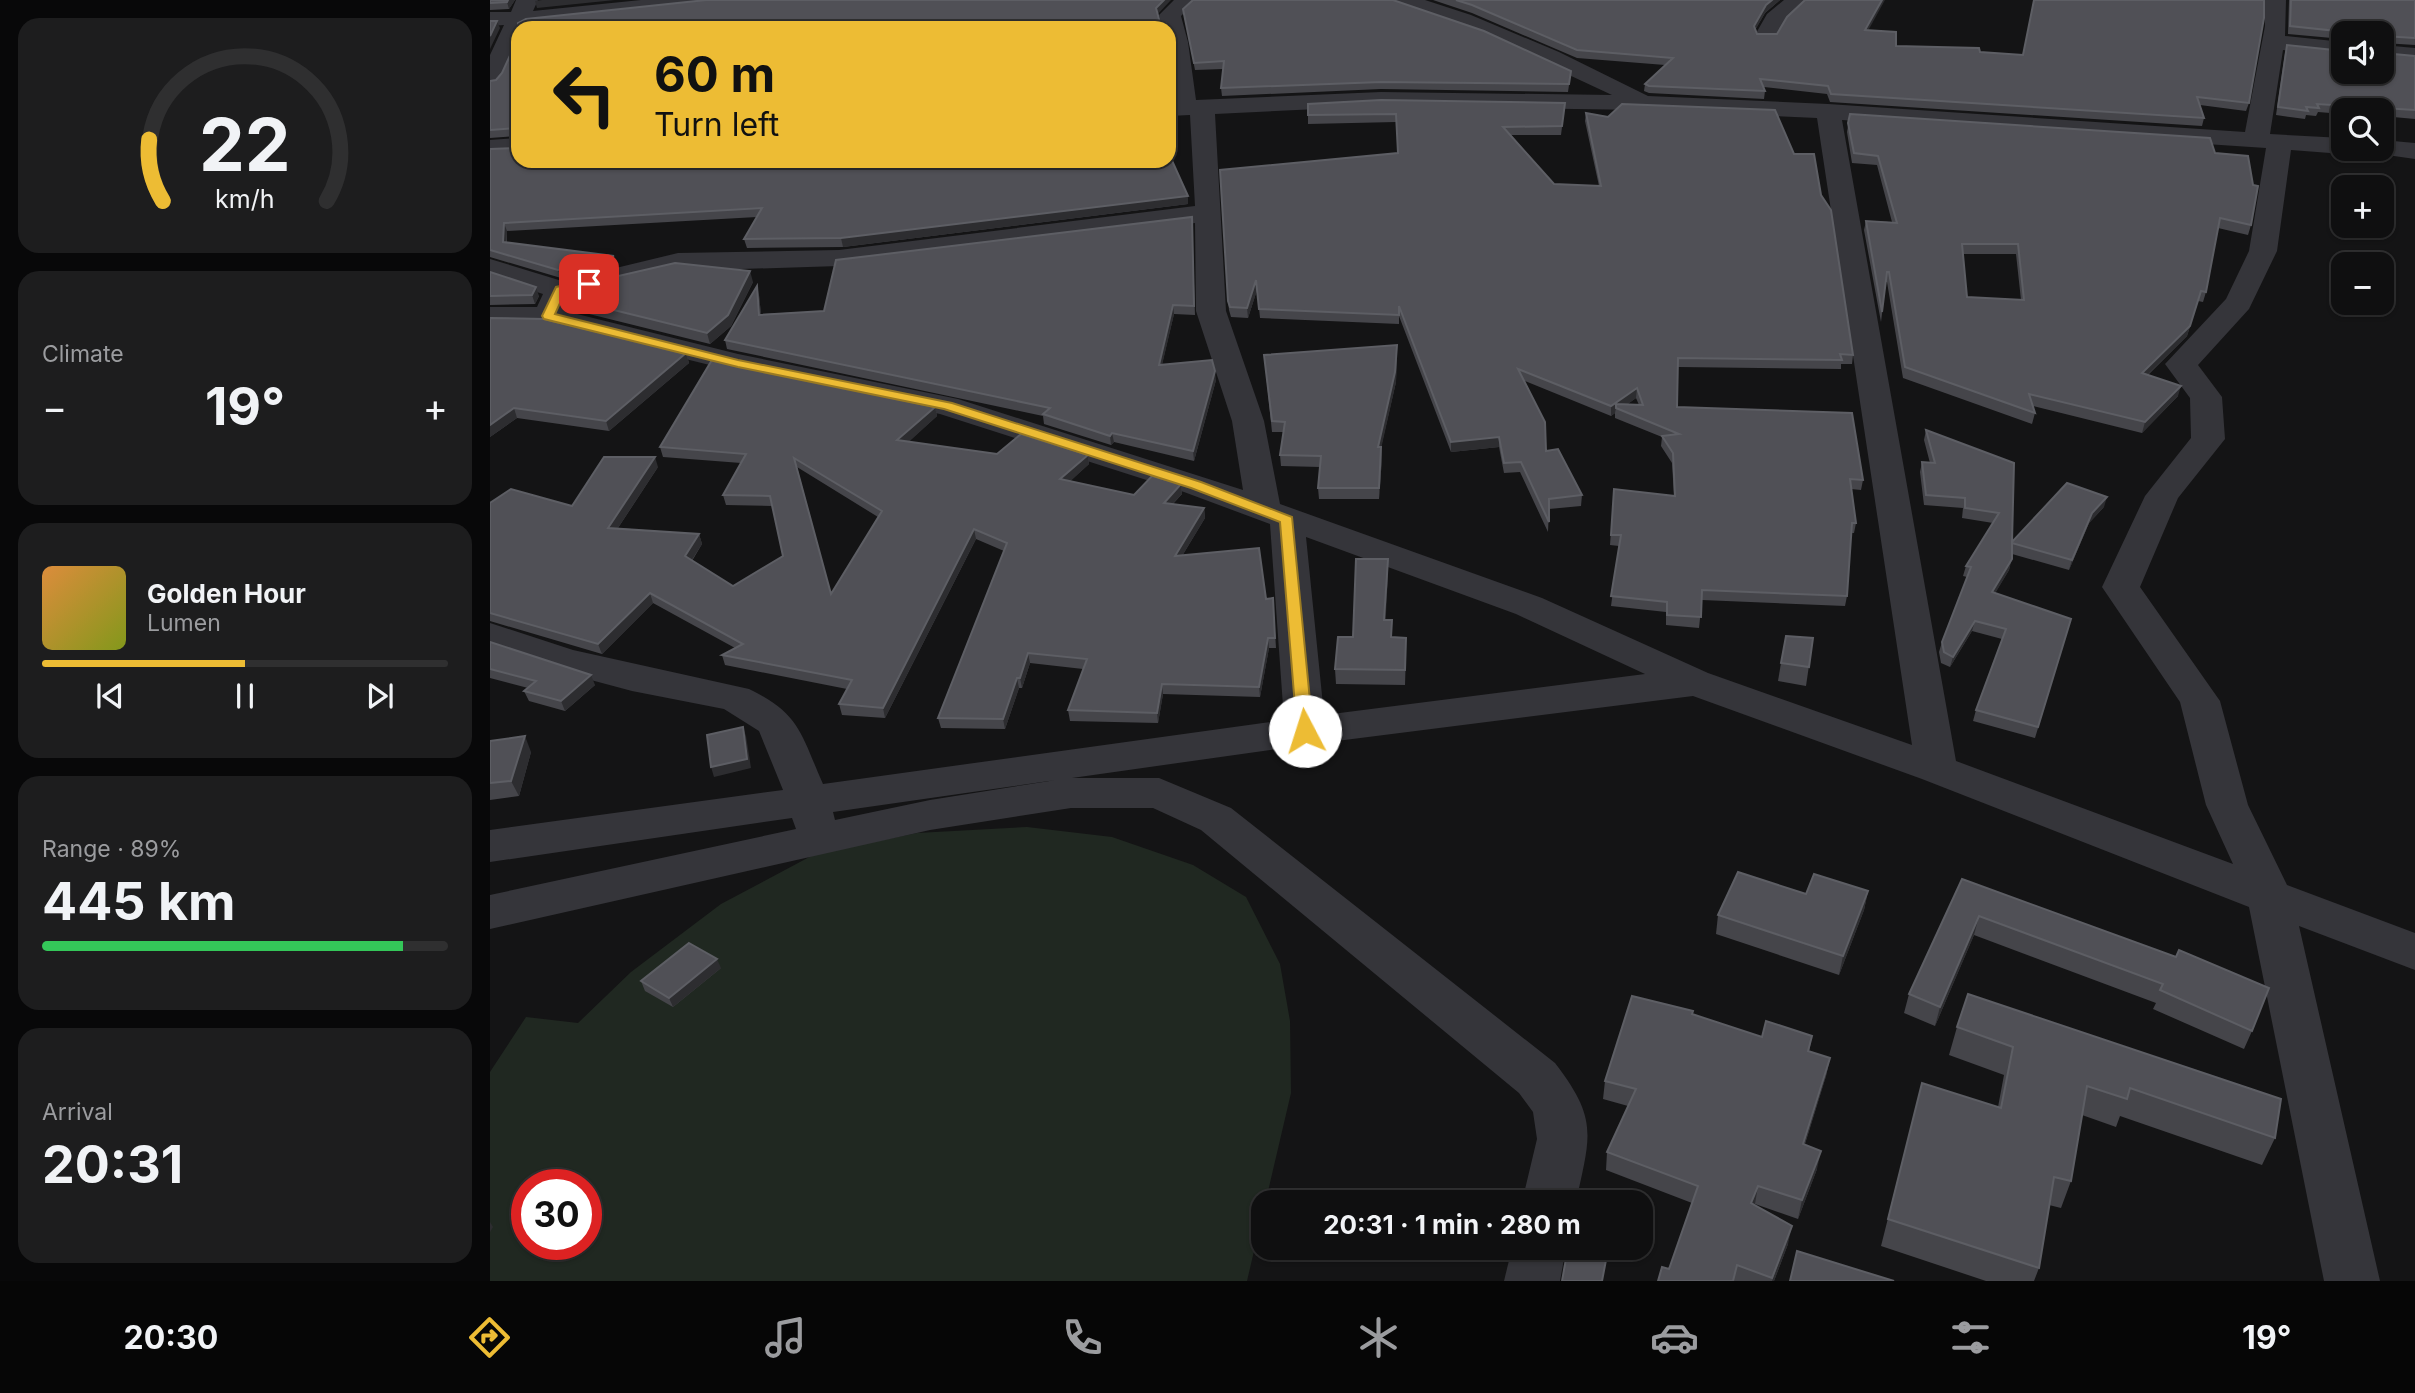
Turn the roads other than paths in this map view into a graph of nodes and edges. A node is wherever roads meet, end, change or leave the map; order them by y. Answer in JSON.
{"nodes":[{"id":1,"x":699,"y":0,"type":"edge"},
{"id":2,"x":1402,"y":0,"type":"edge"},
{"id":3,"x":1797,"y":0,"type":"edge"},
{"id":4,"x":2275,"y":0,"type":"edge"},
{"id":5,"x":524,"y":8,"type":"edge"},
{"id":6,"x":490,"y":19,"type":"edge"},
{"id":7,"x":1766,"y":35,"type":"edge"},
{"id":8,"x":511,"y":36,"type":"edge"},
{"id":9,"x":1176,"y":37,"type":"edge"},
{"id":10,"x":2273,"y":42,"type":"junction"},
{"id":11,"x":2331,"y":48,"type":"edge"},
{"id":12,"x":2394,"y":53,"type":"edge"},
{"id":13,"x":2415,"y":55,"type":"edge"},
{"id":14,"x":490,"y":80,"type":"edge"},
{"id":15,"x":1653,"y":105,"type":"junction"},
{"id":16,"x":1185,"y":108,"type":"edge"},
{"id":17,"x":1828,"y":111,"type":"junction"},
{"id":18,"x":2268,"y":141,"type":"junction"},
{"id":19,"x":2331,"y":145,"type":"edge"},
{"id":20,"x":511,"y":146,"type":"edge"},
{"id":21,"x":490,"y":148,"type":"edge"},
{"id":22,"x":2394,"y":149,"type":"edge"},
{"id":23,"x":2415,"y":150,"type":"edge"},
{"id":24,"x":1208,"y":213,"type":"junction"},
{"id":25,"x":490,"y":268,"type":"edge"},
{"id":26,"x":554,"y":303,"type":"junction"},
{"id":27,"x":490,"y":316,"type":"edge"},
{"id":28,"x":1276,"y":516,"type":"junction"},
{"id":29,"x":490,"y":635,"type":"edge"},
{"id":30,"x":1696,"y":683,"type":"junction"},
{"id":31,"x":1305,"y":731,"type":"junction"},
{"id":32,"x":1937,"y":769,"type":"junction"},
{"id":33,"x":814,"y":820,"type":"junction"},
{"id":34,"x":490,"y":846,"type":"edge"},
{"id":35,"x":2270,"y":897,"type":"junction"},
{"id":36,"x":490,"y":912,"type":"edge"},
{"id":37,"x":2415,"y":952,"type":"edge"},
{"id":38,"x":1552,"y":1190,"type":"edge"},
{"id":39,"x":1536,"y":1260,"type":"edge"},
{"id":40,"x":1532,"y":1281,"type":"edge"},
{"id":41,"x":2352,"y":1281,"type":"edge"}],
"edges":[{"from":1,"to":5,"type":"street"},
{"from":2,"to":15,"type":"street"},
{"from":3,"to":7,"type":"street"},
{"from":4,"to":10,"type":"street"},
{"from":5,"to":6,"type":"street"},
{"from":8,"to":14,"type":"street"},
{"from":9,"to":16,"type":"street"},
{"from":10,"to":11,"type":"street"},
{"from":10,"to":18,"type":"street"},
{"from":12,"to":13,"type":"street"},
{"from":15,"to":16,"type":"street"},
{"from":15,"to":17,"type":"street"},
{"from":16,"to":24,"type":"street"},
{"from":17,"to":18,"type":"street"},
{"from":17,"to":32,"type":"street"},
{"from":18,"to":19,"type":"street"},
{"from":18,"to":35,"type":"street"},
{"from":20,"to":21,"type":"street"},
{"from":22,"to":23,"type":"street"},
{"from":24,"to":26,"type":"street"},
{"from":24,"to":28,"type":"street"},
{"from":25,"to":26,"type":"street"},
{"from":26,"to":27,"type":"street"},
{"from":26,"to":28,"type":"street"},
{"from":28,"to":30,"type":"street"},
{"from":28,"to":31,"type":"street"},
{"from":29,"to":33,"type":"street"},
{"from":30,"to":31,"type":"street"},
{"from":30,"to":32,"type":"street"},
{"from":31,"to":33,"type":"street"},
{"from":32,"to":35,"type":"street"},
{"from":33,"to":34,"type":"street"},
{"from":33,"to":36,"type":"street"},
{"from":33,"to":38,"type":"street"},
{"from":35,"to":37,"type":"street"},
{"from":35,"to":41,"type":"street"},
{"from":39,"to":40,"type":"street"}]}
